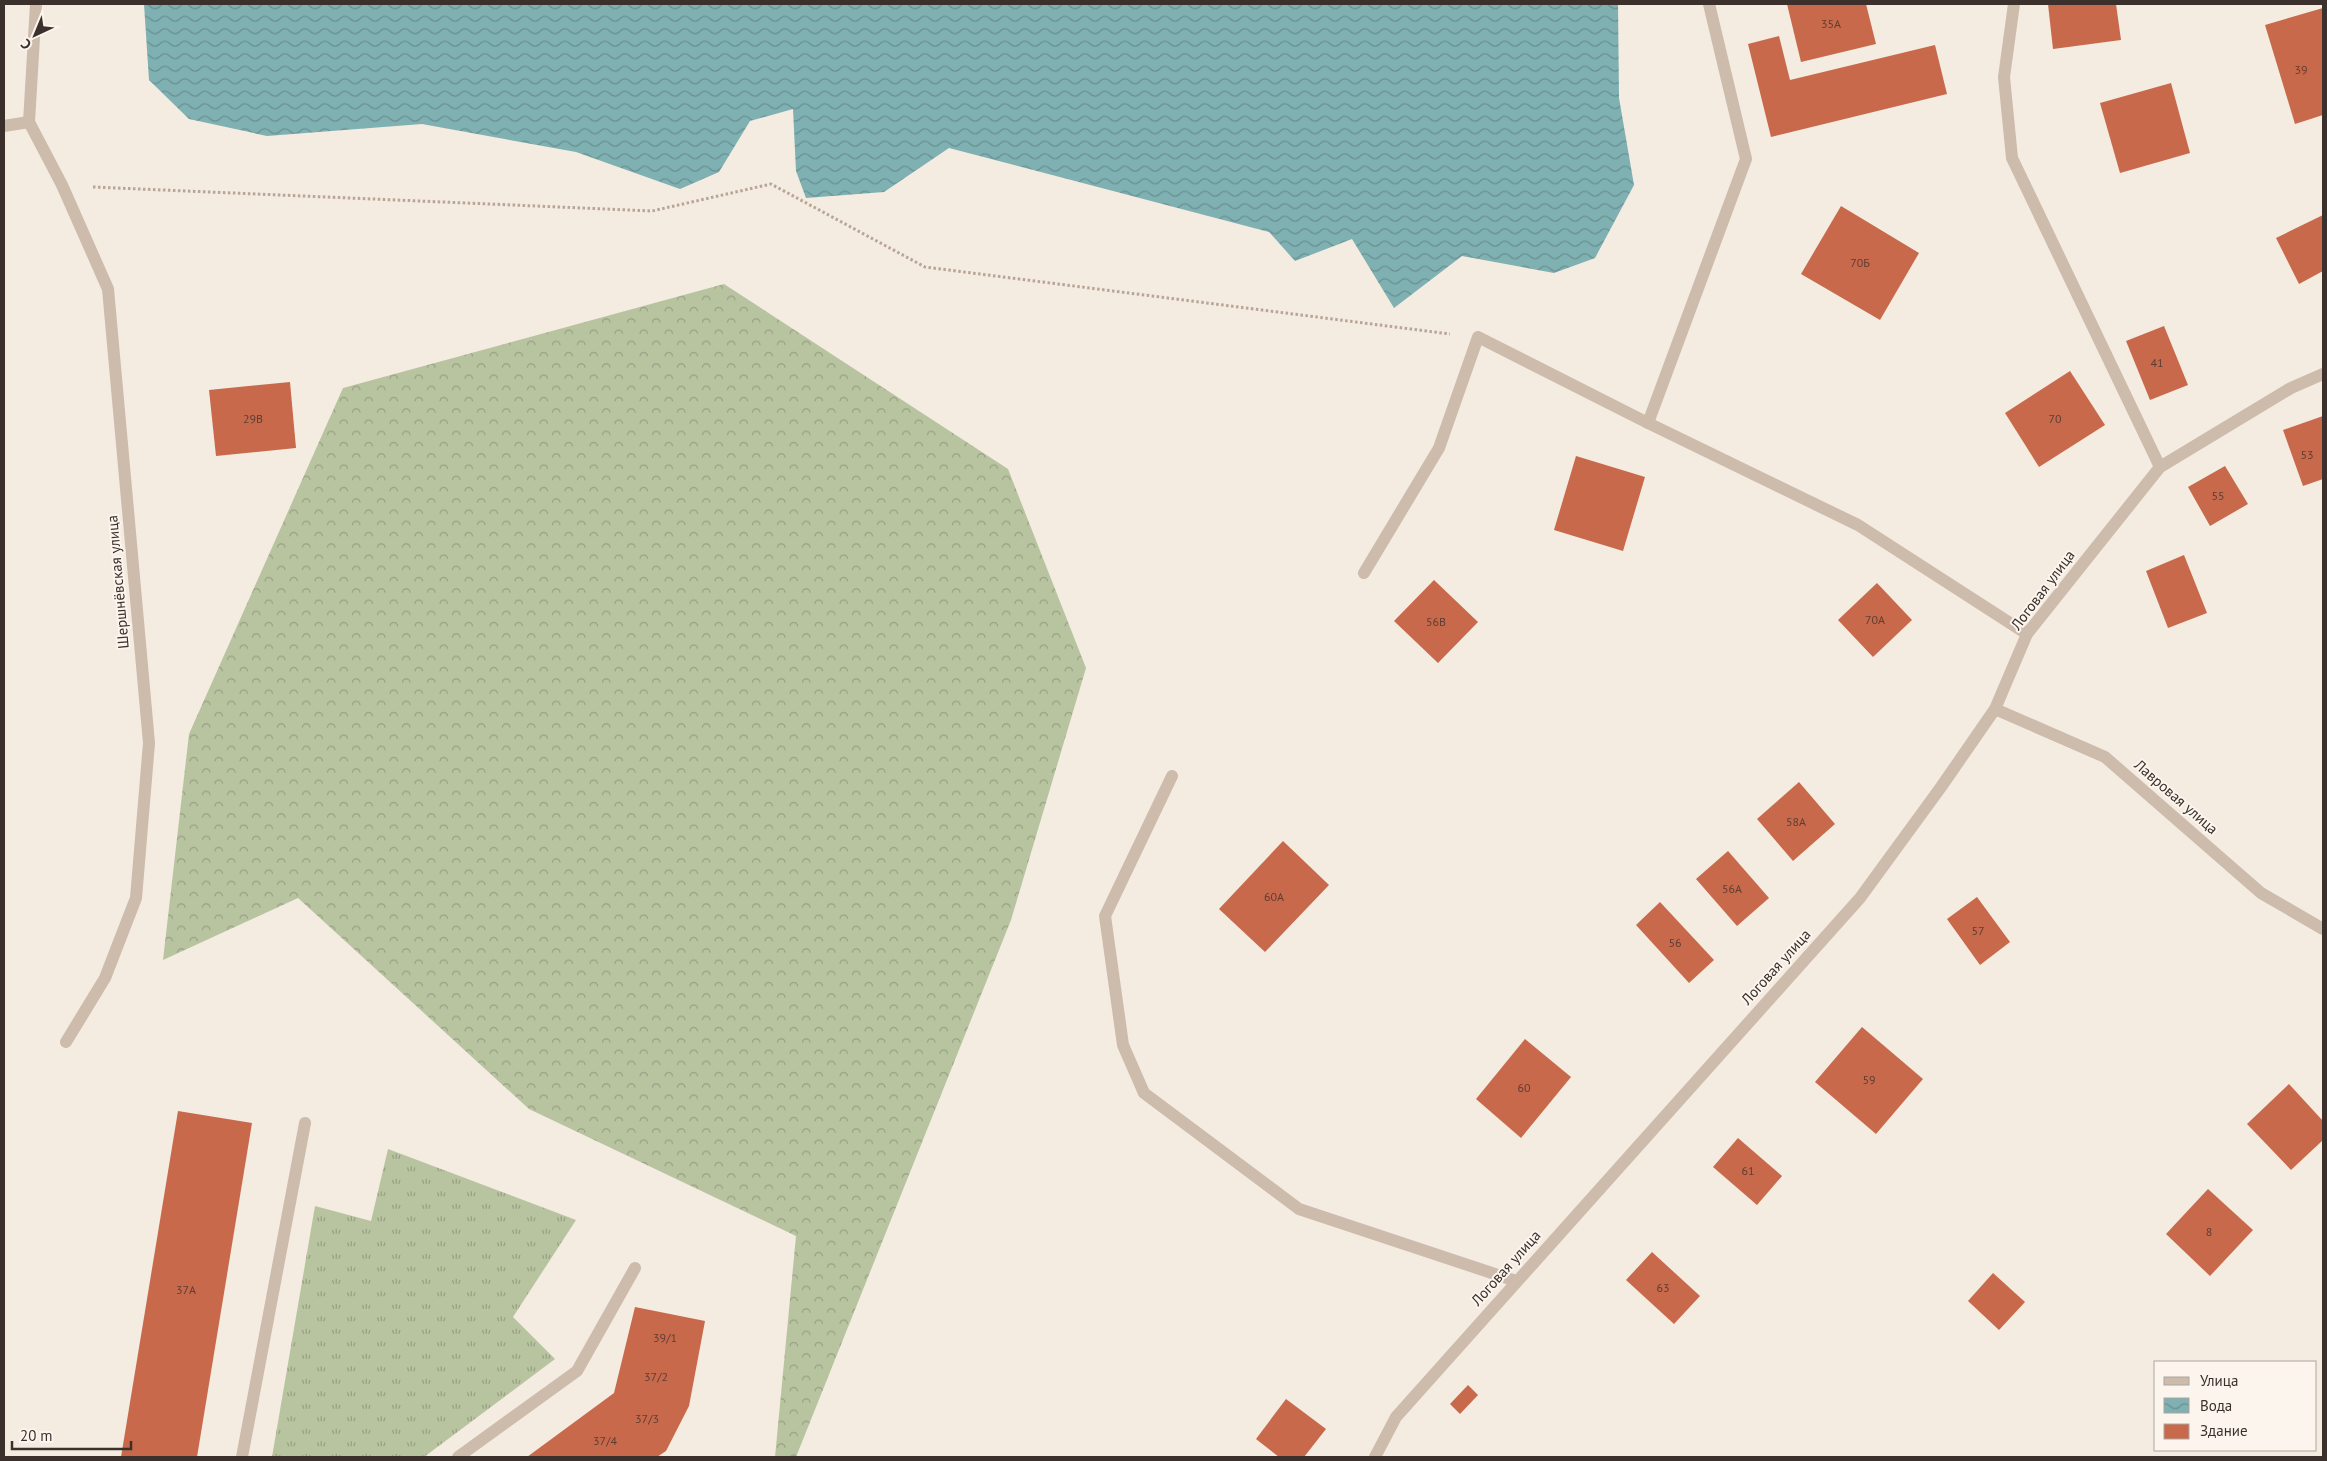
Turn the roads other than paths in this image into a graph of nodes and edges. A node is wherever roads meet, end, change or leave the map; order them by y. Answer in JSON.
{"nodes":[{"id":1,"x":36,"y":4,"type":"edge"},
{"id":2,"x":1709,"y":4,"type":"edge"},
{"id":3,"x":2014,"y":4,"type":"edge"},
{"id":4,"x":29,"y":122,"type":"junction"},
{"id":5,"x":4,"y":126,"type":"edge"},
{"id":6,"x":2323,"y":374,"type":"edge"},
{"id":7,"x":1648,"y":424,"type":"junction"},
{"id":8,"x":2160,"y":467,"type":"junction"},
{"id":9,"x":1364,"y":573,"type":"dead end"},
{"id":10,"x":2027,"y":634,"type":"junction"},
{"id":11,"x":1995,"y":709,"type":"junction"},
{"id":12,"x":1172,"y":776,"type":"dead end"},
{"id":13,"x":2323,"y":929,"type":"edge"},
{"id":14,"x":66,"y":1042,"type":"dead end"},
{"id":15,"x":305,"y":1123,"type":"dead end"},
{"id":16,"x":635,"y":1268,"type":"dead end"},
{"id":17,"x":1516,"y":1281,"type":"junction"},
{"id":18,"x":242,"y":1457,"type":"edge"},
{"id":19,"x":458,"y":1457,"type":"edge"},
{"id":20,"x":1375,"y":1457,"type":"edge"}],
"edges":[{"from":1,"to":4,"type":"street"},
{"from":2,"to":7,"type":"street"},
{"from":3,"to":8,"type":"street"},
{"from":4,"to":5,"type":"street"},
{"from":4,"to":14,"type":"street","name":"Шершнёвская улица"},
{"from":6,"to":8,"type":"street","name":"Логовая улица"},
{"from":7,"to":9,"type":"street"},
{"from":7,"to":10,"type":"street"},
{"from":8,"to":10,"type":"street","name":"Логовая улица"},
{"from":10,"to":11,"type":"street","name":"Логовая улица"},
{"from":11,"to":13,"type":"street","name":"Лавровая улица"},
{"from":11,"to":17,"type":"street","name":"Логовая улица"},
{"from":12,"to":17,"type":"street"},
{"from":15,"to":18,"type":"street"},
{"from":16,"to":19,"type":"street"},
{"from":17,"to":20,"type":"street","name":"Логовая улица"}]}
